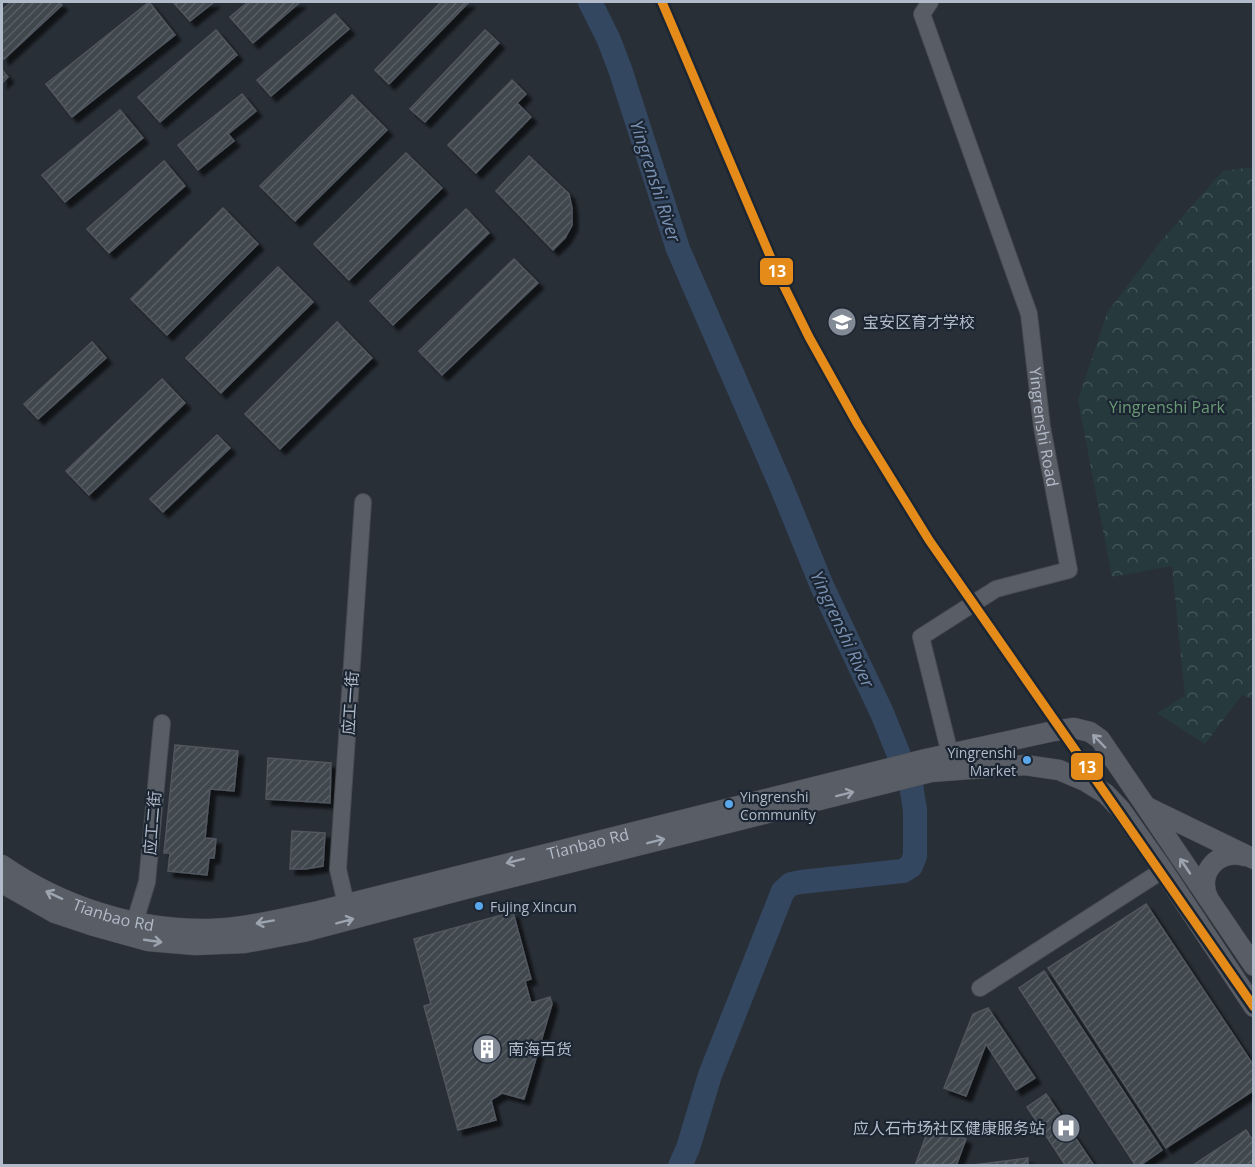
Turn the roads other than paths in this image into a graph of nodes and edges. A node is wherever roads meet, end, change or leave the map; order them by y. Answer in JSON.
{"nodes":[{"id":1,"x":930,"y":2,"type":"edge"},
{"id":2,"x":363,"y":502,"type":"dead end"},
{"id":3,"x":162,"y":723,"type":"dead end"},
{"id":4,"x":952,"y":761,"type":"junction"},
{"id":5,"x":880,"y":778,"type":"junction"},
{"id":6,"x":1144,"y":806,"type":"junction"},
{"id":7,"x":1251,"y":858,"type":"edge"},
{"id":8,"x":2,"y":865,"type":"edge"},
{"id":9,"x":1162,"y":870,"type":"junction"},
{"id":10,"x":2,"y":883,"type":"edge"},
{"id":11,"x":1209,"y":900,"type":"junction"},
{"id":12,"x":346,"y":904,"type":"junction"},
{"id":13,"x":135,"y":921,"type":"junction"},
{"id":14,"x":1254,"y":966,"type":"edge"},
{"id":15,"x":980,"y":988,"type":"dead end"},
{"id":16,"x":1254,"y":1007,"type":"edge"}],
"edges":[{"from":1,"to":4,"type":"street","name":"Yingrenshi Road"},
{"from":2,"to":12,"type":"street","name":"应工一街"},
{"from":3,"to":13,"type":"street","name":"应工二街"},
{"from":4,"to":5,"type":"street","name":"Tianbao Rd"},
{"from":6,"to":4,"type":"street","name":"Tianbao Rd","one_way":true},
{"from":4,"to":9,"type":"street","name":"Tianbao Rd"},
{"from":10,"to":5,"type":"street","name":"Tianbao Rd","one_way":true},
{"from":5,"to":12,"type":"street","name":"Tianbao Rd","one_way":true},
{"from":6,"to":7,"type":"street"},
{"from":11,"to":6,"type":"street","one_way":true},
{"from":7,"to":11,"type":"street"},
{"from":13,"to":8,"type":"street","name":"Tianbao Rd","one_way":true},
{"from":9,"to":15,"type":"street"},
{"from":9,"to":16,"type":"street","name":"Tianbao Rd"},
{"from":11,"to":14,"type":"street"},
{"from":12,"to":13,"type":"street","name":"Tianbao Rd","one_way":true}]}
